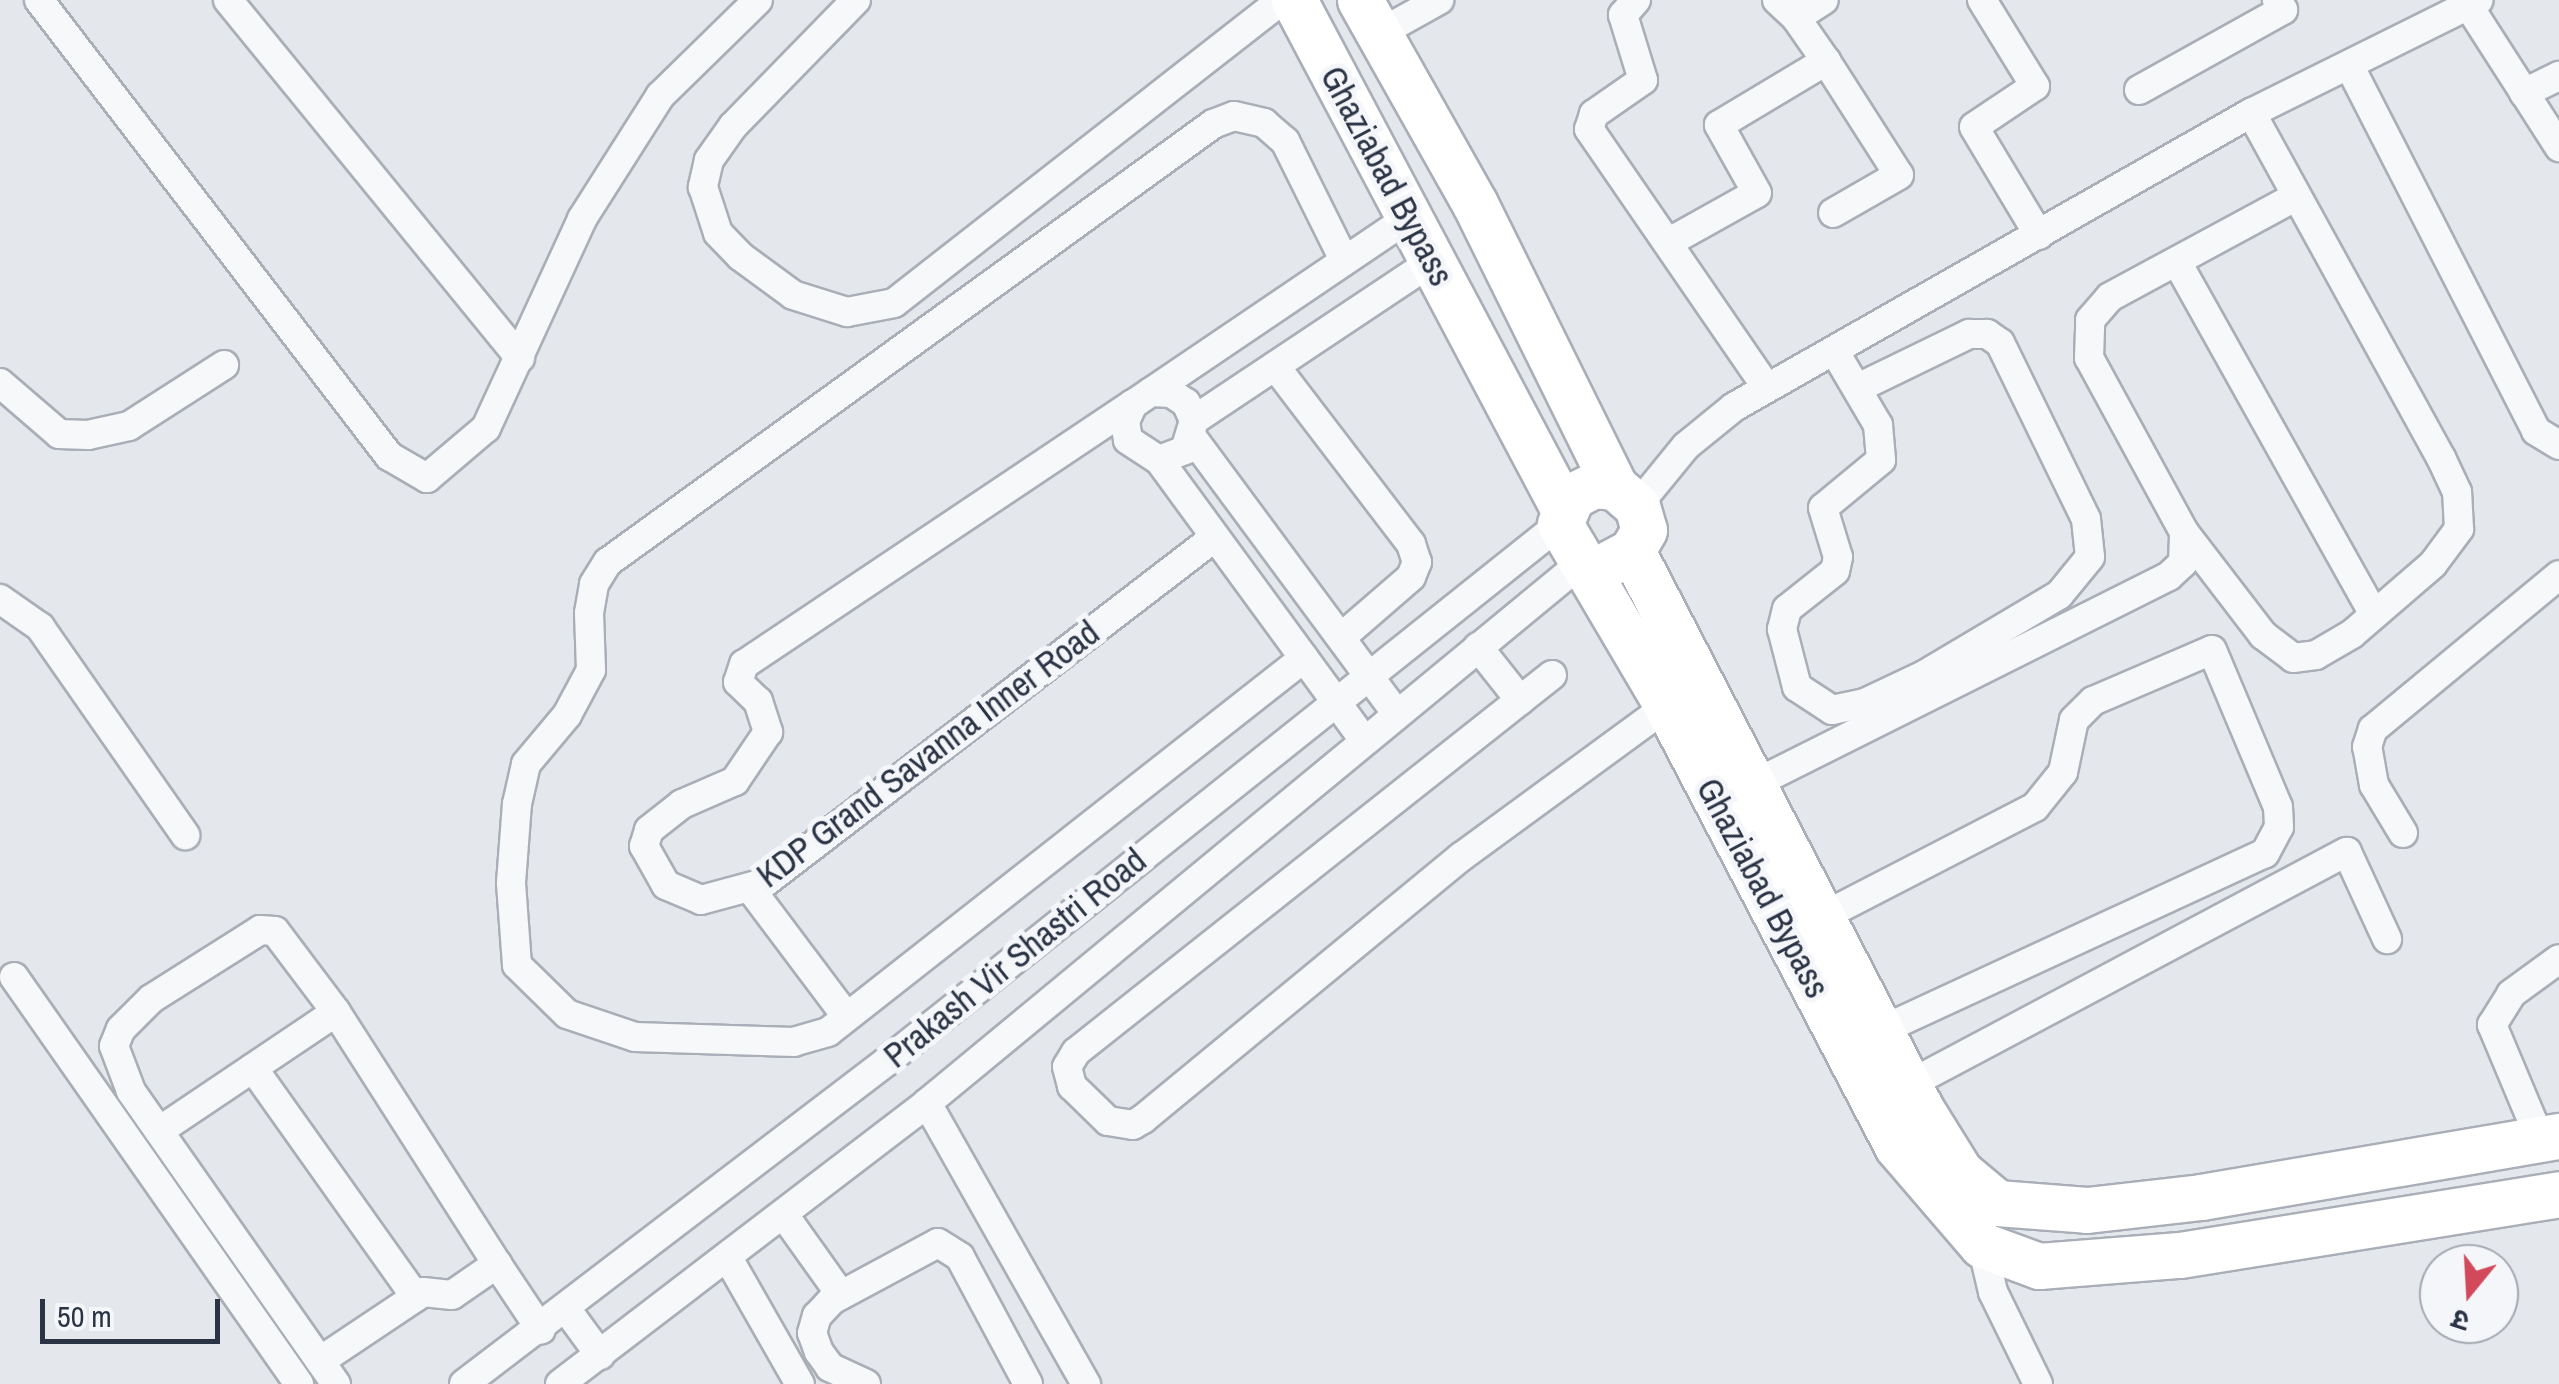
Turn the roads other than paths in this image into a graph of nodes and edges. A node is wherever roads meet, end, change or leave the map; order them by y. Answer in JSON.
{"nodes":[{"id":1,"x":40,"y":0,"type":"edge"},
{"id":2,"x":758,"y":0,"type":"edge"},
{"id":3,"x":856,"y":0,"type":"edge"},
{"id":4,"x":1282,"y":0,"type":"edge"},
{"id":5,"x":1294,"y":0,"type":"edge"},
{"id":6,"x":1438,"y":0,"type":"edge"},
{"id":7,"x":1636,"y":0,"type":"edge"},
{"id":8,"x":1824,"y":0,"type":"edge"},
{"id":9,"x":1982,"y":0,"type":"edge"},
{"id":10,"x":2277,"y":0,"type":"edge"},
{"id":11,"x":2473,"y":3,"type":"edge"},
{"id":12,"x":238,"y":4,"type":"edge"},
{"id":13,"x":1786,"y":9,"type":"edge"},
{"id":14,"x":1245,"y":10,"type":"edge"},
{"id":15,"x":1370,"y":17,"type":"edge"},
{"id":16,"x":1826,"y":62,"type":"junction"},
{"id":17,"x":2348,"y":64,"type":"junction"},
{"id":18,"x":2559,"y":76,"type":"edge"},
{"id":19,"x":2139,"y":90,"type":"dead end"},
{"id":20,"x":2524,"y":93,"type":"junction"},
{"id":21,"x":2251,"y":112,"type":"junction"},
{"id":22,"x":2559,"y":147,"type":"edge"},
{"id":23,"x":2295,"y":197,"type":"junction"},
{"id":24,"x":1833,"y":214,"type":"dead end"},
{"id":25,"x":1409,"y":216,"type":"junction"},
{"id":26,"x":2038,"y":234,"type":"junction"},
{"id":27,"x":1671,"y":241,"type":"junction"},
{"id":28,"x":1344,"y":260,"type":"junction"},
{"id":29,"x":1432,"y":261,"type":"junction"},
{"id":30,"x":2177,"y":262,"type":"junction"},
{"id":31,"x":1834,"y":352,"type":"junction"},
{"id":32,"x":520,"y":358,"type":"junction"},
{"id":33,"x":224,"y":366,"type":"dead end"},
{"id":34,"x":1275,"y":366,"type":"junction"},
{"id":35,"x":0,"y":383,"type":"edge"},
{"id":36,"x":1766,"y":388,"type":"junction"},
{"id":37,"x":1858,"y":388,"type":"junction"},
{"id":38,"x":1142,"y":398,"type":"junction"},
{"id":39,"x":1193,"y":429,"type":"junction"},
{"id":40,"x":2559,"y":446,"type":"edge"},
{"id":41,"x":1159,"y":460,"type":"junction"},
{"id":42,"x":1626,"y":496,"type":"junction"},
{"id":43,"x":1570,"y":531,"type":"junction"},
{"id":44,"x":2184,"y":532,"type":"junction"},
{"id":45,"x":1215,"y":537,"type":"junction"},
{"id":46,"x":1632,"y":550,"type":"junction"},
{"id":47,"x":2559,"y":575,"type":"edge"},
{"id":48,"x":0,"y":599,"type":"edge"},
{"id":49,"x":2374,"y":615,"type":"junction"},
{"id":50,"x":1343,"y":636,"type":"junction"},
{"id":51,"x":1478,"y":647,"type":"junction"},
{"id":52,"x":1304,"y":658,"type":"junction"},
{"id":53,"x":1552,"y":674,"type":"dead end"},
{"id":54,"x":1367,"y":676,"type":"junction"},
{"id":55,"x":1520,"y":700,"type":"junction"},
{"id":56,"x":1334,"y":701,"type":"junction"},
{"id":57,"x":1667,"y":706,"type":"junction"},
{"id":58,"x":1396,"y":713,"type":"junction"},
{"id":59,"x":1364,"y":740,"type":"junction"},
{"id":60,"x":1752,"y":785,"type":"junction"},
{"id":61,"x":2403,"y":833,"type":"dead end"},
{"id":62,"x":185,"y":835,"type":"dead end"},
{"id":63,"x":750,"y":888,"type":"junction"},
{"id":64,"x":1820,"y":918,"type":"junction"},
{"id":65,"x":2386,"y":939,"type":"dead end"},
{"id":66,"x":2559,"y":959,"type":"edge"},
{"id":67,"x":14,"y":978,"type":"dead end"},
{"id":68,"x":336,"y":1012,"type":"junction"},
{"id":69,"x":847,"y":1017,"type":"junction"},
{"id":70,"x":1880,"y":1032,"type":"junction"},
{"id":71,"x":254,"y":1068,"type":"junction"},
{"id":72,"x":1908,"y":1085,"type":"junction"},
{"id":73,"x":927,"y":1104,"type":"junction"},
{"id":74,"x":159,"y":1131,"type":"junction"},
{"id":75,"x":2550,"y":1138,"type":"edge"},
{"id":76,"x":2420,"y":1160,"type":"junction"},
{"id":77,"x":2352,"y":1171,"type":"junction"},
{"id":78,"x":2559,"y":1194,"type":"edge"},
{"id":79,"x":784,"y":1214,"type":"junction"},
{"id":80,"x":2432,"y":1216,"type":"junction"},
{"id":81,"x":2362,"y":1228,"type":"junction"},
{"id":82,"x":1982,"y":1245,"type":"junction"},
{"id":83,"x":728,"y":1258,"type":"junction"},
{"id":84,"x":498,"y":1264,"type":"junction"},
{"id":85,"x":841,"y":1295,"type":"junction"},
{"id":86,"x":416,"y":1297,"type":"junction"},
{"id":87,"x":567,"y":1310,"type":"junction"},
{"id":88,"x":541,"y":1330,"type":"junction"},
{"id":89,"x":600,"y":1355,"type":"junction"},
{"id":90,"x":328,"y":1372,"type":"edge"},
{"id":91,"x":299,"y":1384,"type":"edge"},
{"id":92,"x":464,"y":1384,"type":"edge"},
{"id":93,"x":560,"y":1384,"type":"edge"},
{"id":94,"x":800,"y":1384,"type":"edge"},
{"id":95,"x":866,"y":1384,"type":"edge"},
{"id":96,"x":1028,"y":1384,"type":"edge"},
{"id":97,"x":1086,"y":1384,"type":"edge"},
{"id":98,"x":2038,"y":1384,"type":"edge"}],
"edges":[{"from":1,"to":32,"type":"street"},
{"from":2,"to":32,"type":"street"},
{"from":3,"to":14,"type":"street"},
{"from":4,"to":14,"type":"street"},
{"from":5,"to":25,"type":"highway","name":"Ghaziabad Bypass"},
{"from":6,"to":15,"type":"street"},
{"from":7,"to":27,"type":"street"},
{"from":8,"to":13,"type":"street"},
{"from":9,"to":26,"type":"street"},
{"from":10,"to":19,"type":"street"},
{"from":11,"to":17,"type":"street"},
{"from":11,"to":20,"type":"street"},
{"from":12,"to":32,"type":"street"},
{"from":13,"to":16,"type":"street"},
{"from":15,"to":42,"type":"highway","name":"Ghaziabad Bypass"},
{"from":16,"to":24,"type":"street"},
{"from":16,"to":27,"type":"street"},
{"from":17,"to":21,"type":"street"},
{"from":17,"to":40,"type":"street"},
{"from":18,"to":20,"type":"street"},
{"from":20,"to":22,"type":"street"},
{"from":21,"to":23,"type":"street"},
{"from":21,"to":26,"type":"street"},
{"from":23,"to":30,"type":"street"},
{"from":23,"to":49,"type":"street"},
{"from":25,"to":28,"type":"street"},
{"from":25,"to":29,"type":"highway","name":"Ghaziabad Bypass"},
{"from":26,"to":31,"type":"street"},
{"from":27,"to":36,"type":"street"},
{"from":28,"to":38,"type":"street"},
{"from":28,"to":69,"type":"street"},
{"from":29,"to":34,"type":"street"},
{"from":29,"to":43,"type":"highway","name":"Ghaziabad Bypass"},
{"from":30,"to":44,"type":"street"},
{"from":30,"to":49,"type":"street"},
{"from":31,"to":36,"type":"street"},
{"from":31,"to":37,"type":"street"},
{"from":33,"to":35,"type":"street"},
{"from":34,"to":39,"type":"street"},
{"from":34,"to":50,"type":"street"},
{"from":36,"to":42,"type":"street"},
{"from":37,"to":37,"type":"street"},
{"from":38,"to":39,"type":"street"},
{"from":38,"to":41,"type":"street"},
{"from":38,"to":63,"type":"street","name":"KDP Grand Savanna Inner Road"},
{"from":39,"to":41,"type":"street"},
{"from":39,"to":50,"type":"street"},
{"from":41,"to":45,"type":"street"},
{"from":42,"to":43,"type":"highway"},
{"from":42,"to":46,"type":"highway"},
{"from":43,"to":46,"type":"highway"},
{"from":43,"to":51,"type":"street","name":"Prakash Vir Shastri Road"},
{"from":43,"to":54,"type":"street","name":"Prakash Vir Shastri Road"},
{"from":43,"to":57,"type":"highway","name":"Ghaziabad Bypass"},
{"from":44,"to":49,"type":"street"},
{"from":44,"to":60,"type":"street"},
{"from":45,"to":52,"type":"street"},
{"from":45,"to":63,"type":"street","name":"KDP Grand Savanna Inner Road"},
{"from":46,"to":60,"type":"highway","name":"Ghaziabad Bypass"},
{"from":47,"to":61,"type":"street"},
{"from":48,"to":62,"type":"street"},
{"from":50,"to":54,"type":"street"},
{"from":51,"to":55,"type":"street"},
{"from":51,"to":58,"type":"street","name":"Prakash Vir Shastri Road"},
{"from":52,"to":56,"type":"street"},
{"from":52,"to":69,"type":"street"},
{"from":53,"to":55,"type":"street"},
{"from":54,"to":56,"type":"street","name":"Prakash Vir Shastri Road"},
{"from":54,"to":58,"type":"street"},
{"from":55,"to":57,"type":"street"},
{"from":56,"to":59,"type":"street"},
{"from":56,"to":87,"type":"street","name":"Prakash Vir Shastri Road"},
{"from":57,"to":82,"type":"highway","name":"Ghaziabad Bypass"},
{"from":58,"to":59,"type":"street","name":"Prakash Vir Shastri Road"},
{"from":59,"to":73,"type":"street","name":"Prakash Vir Shastri Road"},
{"from":60,"to":64,"type":"highway","name":"Ghaziabad Bypass"},
{"from":63,"to":69,"type":"street"},
{"from":64,"to":70,"type":"highway","name":"Ghaziabad Bypass"},
{"from":64,"to":70,"type":"street"},
{"from":65,"to":72,"type":"street"},
{"from":66,"to":75,"type":"street"},
{"from":67,"to":91,"type":"street"},
{"from":68,"to":71,"type":"street"},
{"from":68,"to":74,"type":"street"},
{"from":68,"to":84,"type":"street"},
{"from":70,"to":72,"type":"highway","name":"Ghaziabad Bypass"},
{"from":71,"to":74,"type":"street"},
{"from":71,"to":86,"type":"street"},
{"from":72,"to":77,"type":"highway","name":"Ghaziabad Bypass"},
{"from":73,"to":79,"type":"street","name":"Prakash Vir Shastri Road"},
{"from":73,"to":97,"type":"street"},
{"from":74,"to":90,"type":"street"},
{"from":75,"to":76,"type":"highway","name":"Ghaziabad Bypass"},
{"from":76,"to":77,"type":"highway","name":"Ghaziabad Bypass"},
{"from":76,"to":80,"type":"highway"},
{"from":77,"to":81,"type":"highway"},
{"from":78,"to":80,"type":"highway","name":"Ghaziabad Bypass"},
{"from":79,"to":83,"type":"street","name":"Prakash Vir Shastri Road"},
{"from":79,"to":85,"type":"street"},
{"from":80,"to":81,"type":"highway","name":"Ghaziabad Bypass"},
{"from":81,"to":82,"type":"highway","name":"Ghaziabad Bypass"},
{"from":82,"to":98,"type":"street"},
{"from":83,"to":89,"type":"street","name":"Prakash Vir Shastri Road"},
{"from":83,"to":94,"type":"street"},
{"from":84,"to":86,"type":"street"},
{"from":84,"to":88,"type":"street"},
{"from":85,"to":95,"type":"street"},
{"from":85,"to":96,"type":"street"},
{"from":86,"to":90,"type":"street"},
{"from":87,"to":88,"type":"street","name":"Prakash Vir Shastri Road"},
{"from":87,"to":89,"type":"street"},
{"from":88,"to":92,"type":"street","name":"Prakash Vir Shastri Road"},
{"from":89,"to":93,"type":"street","name":"Prakash Vir Shastri Road"}]}
